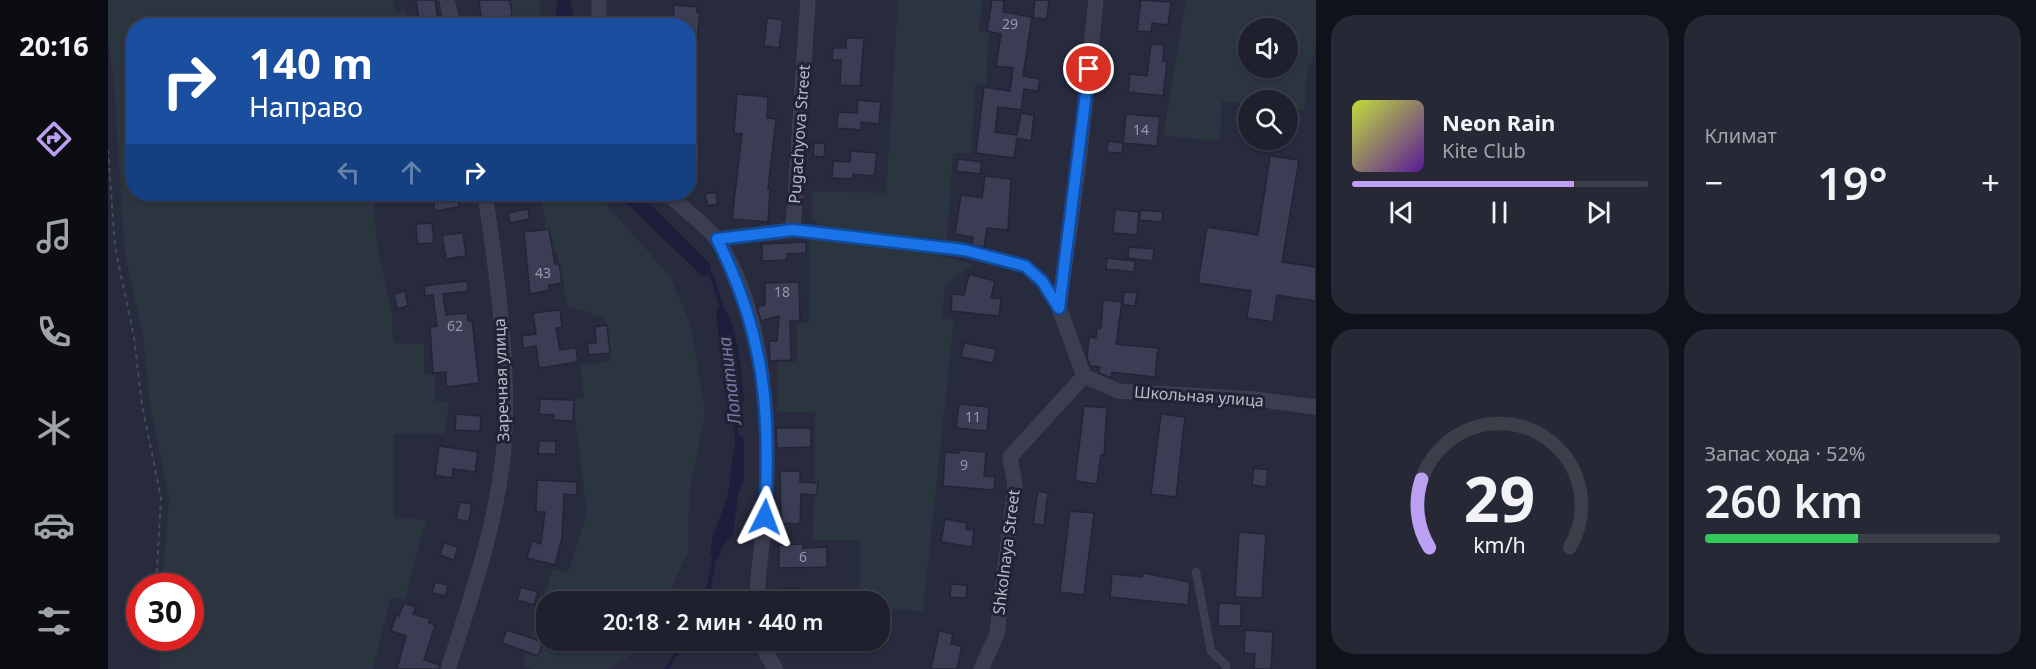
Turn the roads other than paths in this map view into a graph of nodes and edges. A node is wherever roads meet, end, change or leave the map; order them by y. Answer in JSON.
{"nodes":[{"id":1,"x":447,"y":0,"type":"edge"},
{"id":2,"x":599,"y":0,"type":"edge"},
{"id":3,"x":808,"y":0,"type":"edge"},
{"id":4,"x":1096,"y":0,"type":"edge"},
{"id":5,"x":451,"y":18,"type":"edge"},
{"id":6,"x":599,"y":18,"type":"edge"},
{"id":7,"x":486,"y":201,"type":"edge"},
{"id":8,"x":676,"y":201,"type":"edge"},
{"id":9,"x":793,"y":230,"type":"junction"},
{"id":10,"x":717,"y":239,"type":"junction"},
{"id":11,"x":1059,"y":308,"type":"junction"},
{"id":12,"x":1084,"y":376,"type":"junction"},
{"id":13,"x":1316,"y":407,"type":"edge"},
{"id":14,"x":1196,"y":572,"type":"dead end"},
{"id":15,"x":758,"y":591,"type":"edge"},
{"id":16,"x":766,"y":651,"type":"edge"},
{"id":17,"x":448,"y":669,"type":"edge"},
{"id":18,"x":776,"y":669,"type":"edge"},
{"id":19,"x":981,"y":669,"type":"edge"},
{"id":20,"x":1226,"y":669,"type":"edge"}],
"edges":[{"from":1,"to":5,"type":"street"},
{"from":2,"to":6,"type":"street"},
{"from":3,"to":9,"type":"street","name":"Pugachyova Street"},
{"from":4,"to":11,"type":"street"},
{"from":7,"to":17,"type":"street","name":"Заречная улица"},
{"from":8,"to":10,"type":"street"},
{"from":9,"to":10,"type":"street"},
{"from":9,"to":11,"type":"lane"},
{"from":10,"to":15,"type":"street"},
{"from":11,"to":12,"type":"street"},
{"from":12,"to":13,"type":"street","name":"Школьная улица"},
{"from":12,"to":19,"type":"street","name":"Shkolnaya Street"},
{"from":14,"to":20,"type":"lane"},
{"from":16,"to":18,"type":"street"}]}
